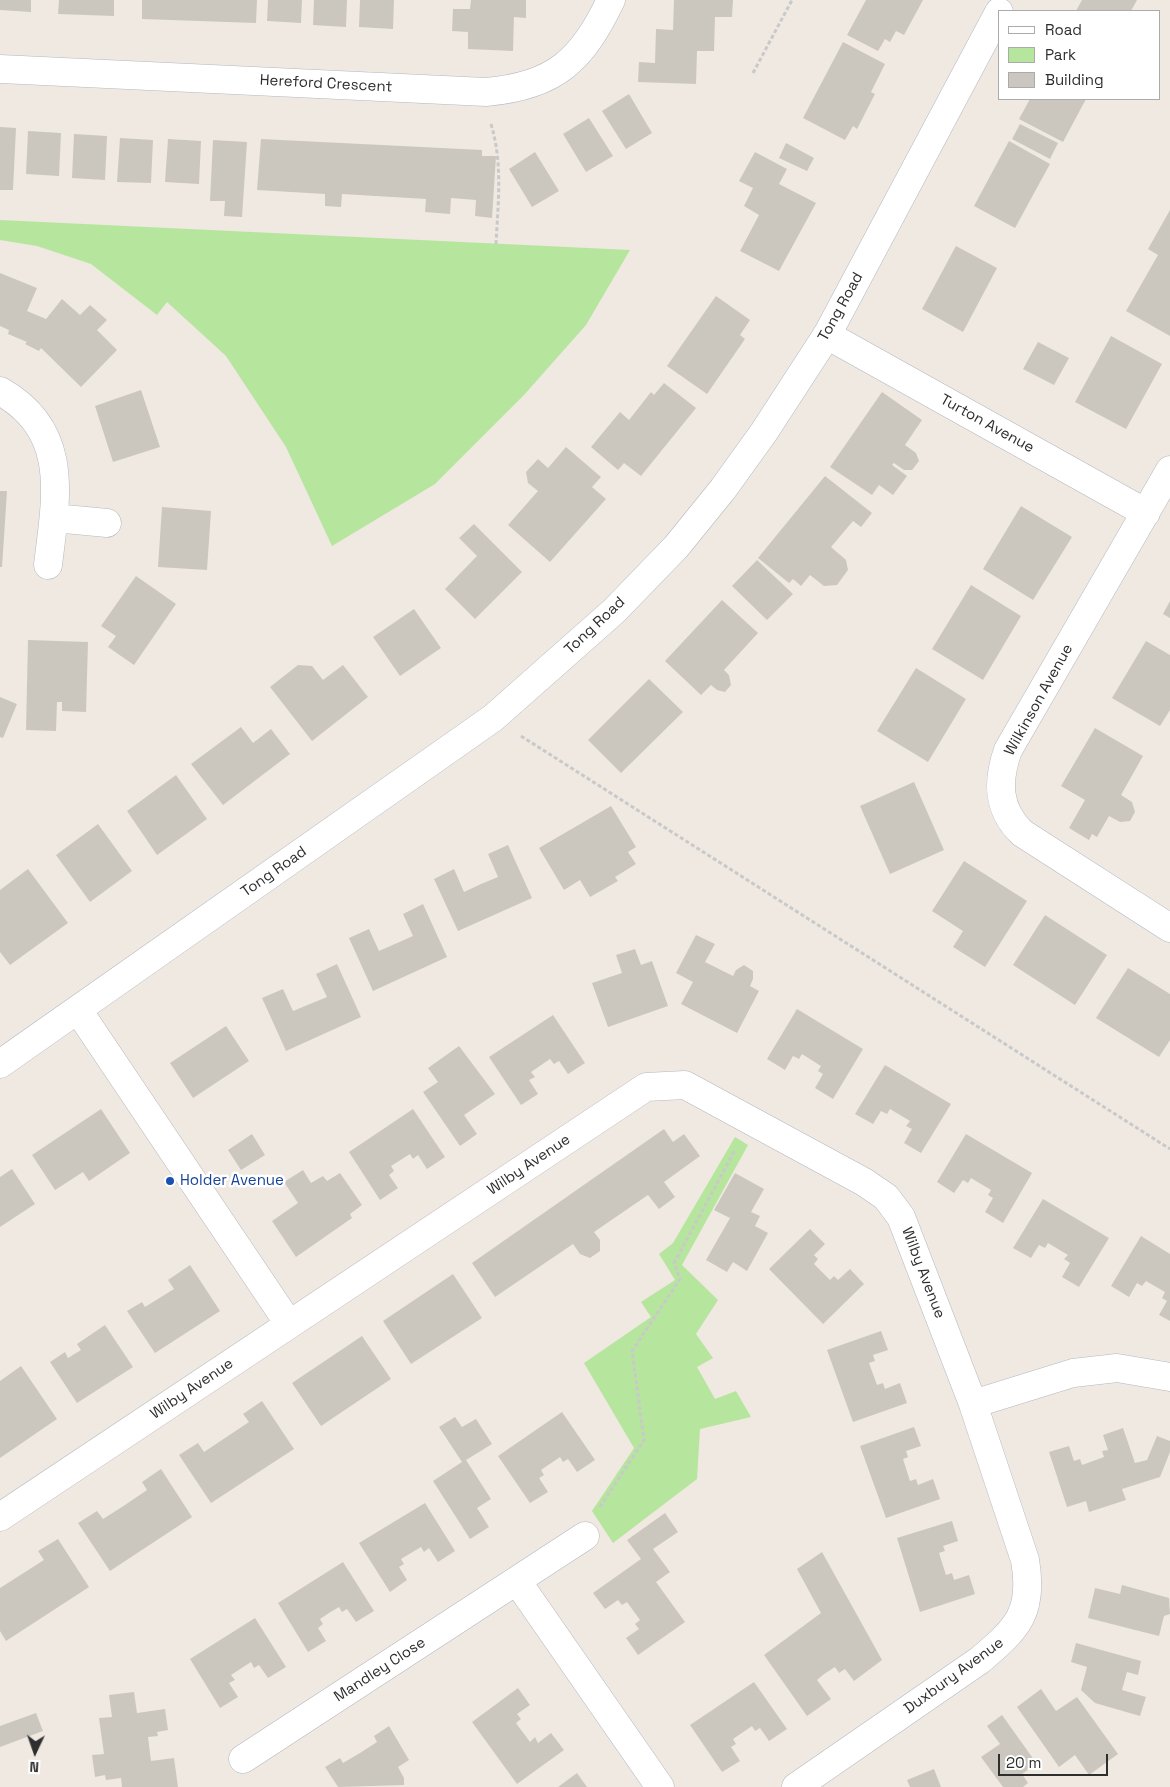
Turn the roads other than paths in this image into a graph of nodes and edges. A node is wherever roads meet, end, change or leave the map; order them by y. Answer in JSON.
{"nodes":[{"id":1,"x":611,"y":0,"type":"edge"},
{"id":2,"x":998,"y":14,"type":"edge"},
{"id":3,"x":0,"y":69,"type":"edge"},
{"id":4,"x":827,"y":335,"type":"junction"},
{"id":5,"x":0,"y":391,"type":"edge"},
{"id":6,"x":1170,"y":470,"type":"edge"},
{"id":7,"x":1146,"y":513,"type":"junction"},
{"id":8,"x":54,"y":518,"type":"junction"},
{"id":9,"x":107,"y":523,"type":"dead end"},
{"id":10,"x":48,"y":565,"type":"dead end"},
{"id":11,"x":1170,"y":928,"type":"edge"},
{"id":12,"x":78,"y":1010,"type":"junction"},
{"id":13,"x":0,"y":1064,"type":"edge"},
{"id":14,"x":289,"y":1324,"type":"junction"},
{"id":15,"x":1170,"y":1378,"type":"edge"},
{"id":16,"x":973,"y":1404,"type":"junction"},
{"id":17,"x":0,"y":1517,"type":"edge"},
{"id":18,"x":585,"y":1536,"type":"road end"},
{"id":19,"x":517,"y":1581,"type":"junction"},
{"id":20,"x":243,"y":1758,"type":"dead end"},
{"id":21,"x":660,"y":1787,"type":"edge"},
{"id":22,"x":796,"y":1787,"type":"edge"}],
"edges":[{"from":1,"to":3,"type":"street","name":"Hereford Crescent"},
{"from":2,"to":4,"type":"street","name":"Tong Road"},
{"from":4,"to":7,"type":"street","name":"Turton Avenue"},
{"from":4,"to":12,"type":"street","name":"Tong Road"},
{"from":5,"to":8,"type":"street"},
{"from":6,"to":7,"type":"street","name":"Wilkinson Avenue"},
{"from":7,"to":11,"type":"street","name":"Wilkinson Avenue"},
{"from":8,"to":9,"type":"street"},
{"from":8,"to":10,"type":"street"},
{"from":12,"to":13,"type":"street","name":"Tong Road"},
{"from":12,"to":14,"type":"street"},
{"from":14,"to":16,"type":"street","name":"Wilby Avenue"},
{"from":14,"to":17,"type":"street","name":"Wilby Avenue"},
{"from":15,"to":16,"type":"street"},
{"from":16,"to":22,"type":"street","name":"Duxbury Avenue"},
{"from":18,"to":19,"type":"street","name":"Mandley Close"},
{"from":19,"to":20,"type":"street","name":"Mandley Close"},
{"from":19,"to":21,"type":"street"}]}
